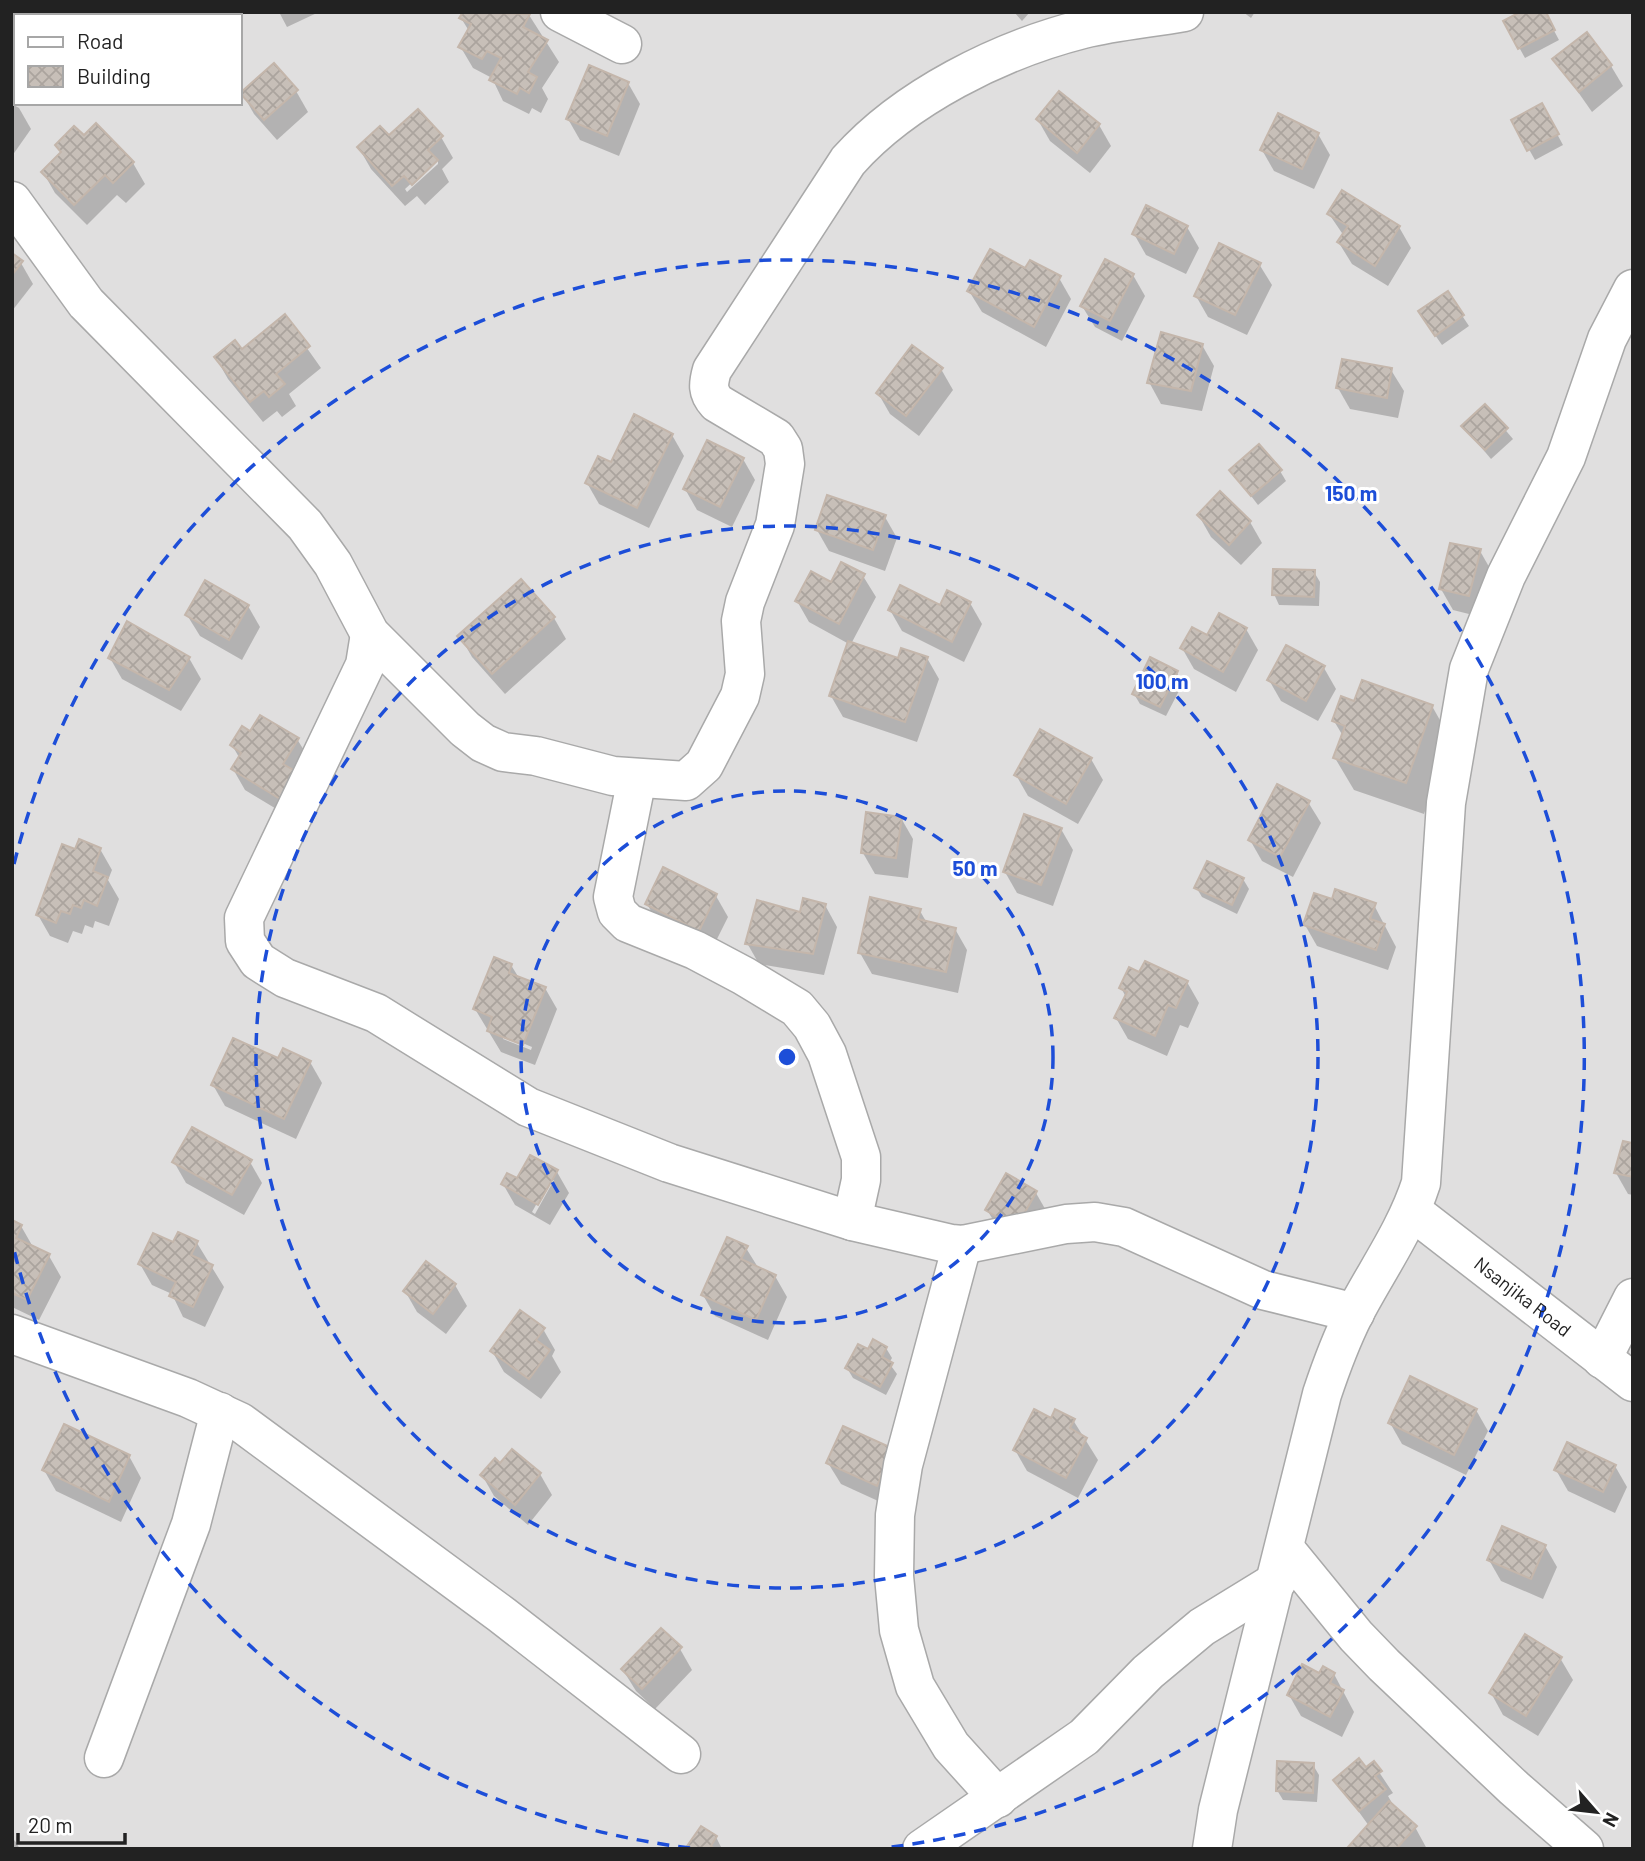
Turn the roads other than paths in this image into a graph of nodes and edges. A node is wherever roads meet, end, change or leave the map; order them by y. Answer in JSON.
{"nodes":[{"id":1,"x":560,"y":12,"type":"edge"},
{"id":2,"x":1184,"y":12,"type":"edge"},
{"id":3,"x":622,"y":44,"type":"dead end"},
{"id":4,"x":12,"y":201,"type":"edge"},
{"id":5,"x":1633,"y":289,"type":"edge"},
{"id":6,"x":370,"y":634,"type":"junction"},
{"id":7,"x":637,"y":778,"type":"junction"},
{"id":8,"x":1412,"y":1211,"type":"junction"},
{"id":9,"x":852,"y":1220,"type":"junction"},
{"id":10,"x":962,"y":1245,"type":"junction"},
{"id":11,"x":1633,"y":1298,"type":"edge"},
{"id":12,"x":1354,"y":1313,"type":"junction"},
{"id":13,"x":12,"y":1334,"type":"edge"},
{"id":14,"x":1602,"y":1359,"type":"junction"},
{"id":15,"x":1633,"y":1382,"type":"edge"},
{"id":16,"x":220,"y":1412,"type":"junction"},
{"id":17,"x":1281,"y":1565,"type":"junction"},
{"id":18,"x":681,"y":1754,"type":"dead end"},
{"id":19,"x":104,"y":1758,"type":"dead end"},
{"id":20,"x":998,"y":1798,"type":"junction"},
{"id":21,"x":922,"y":1849,"type":"edge"},
{"id":22,"x":1212,"y":1849,"type":"edge"},
{"id":23,"x":1584,"y":1849,"type":"edge"}],
"edges":[{"from":1,"to":3,"type":"street"},
{"from":2,"to":7,"type":"street"},
{"from":4,"to":6,"type":"street"},
{"from":5,"to":8,"type":"street"},
{"from":6,"to":7,"type":"street"},
{"from":6,"to":9,"type":"street"},
{"from":7,"to":9,"type":"street"},
{"from":8,"to":12,"type":"street"},
{"from":8,"to":14,"type":"street","name":"Nsanjika Road"},
{"from":9,"to":10,"type":"street"},
{"from":10,"to":12,"type":"street"},
{"from":10,"to":20,"type":"street"},
{"from":11,"to":14,"type":"street"},
{"from":12,"to":17,"type":"street"},
{"from":13,"to":16,"type":"street"},
{"from":14,"to":15,"type":"street","name":"Nsanjika Road"},
{"from":16,"to":18,"type":"street"},
{"from":16,"to":19,"type":"street"},
{"from":17,"to":20,"type":"street"},
{"from":17,"to":22,"type":"street"},
{"from":17,"to":23,"type":"street"},
{"from":20,"to":21,"type":"street"}]}
